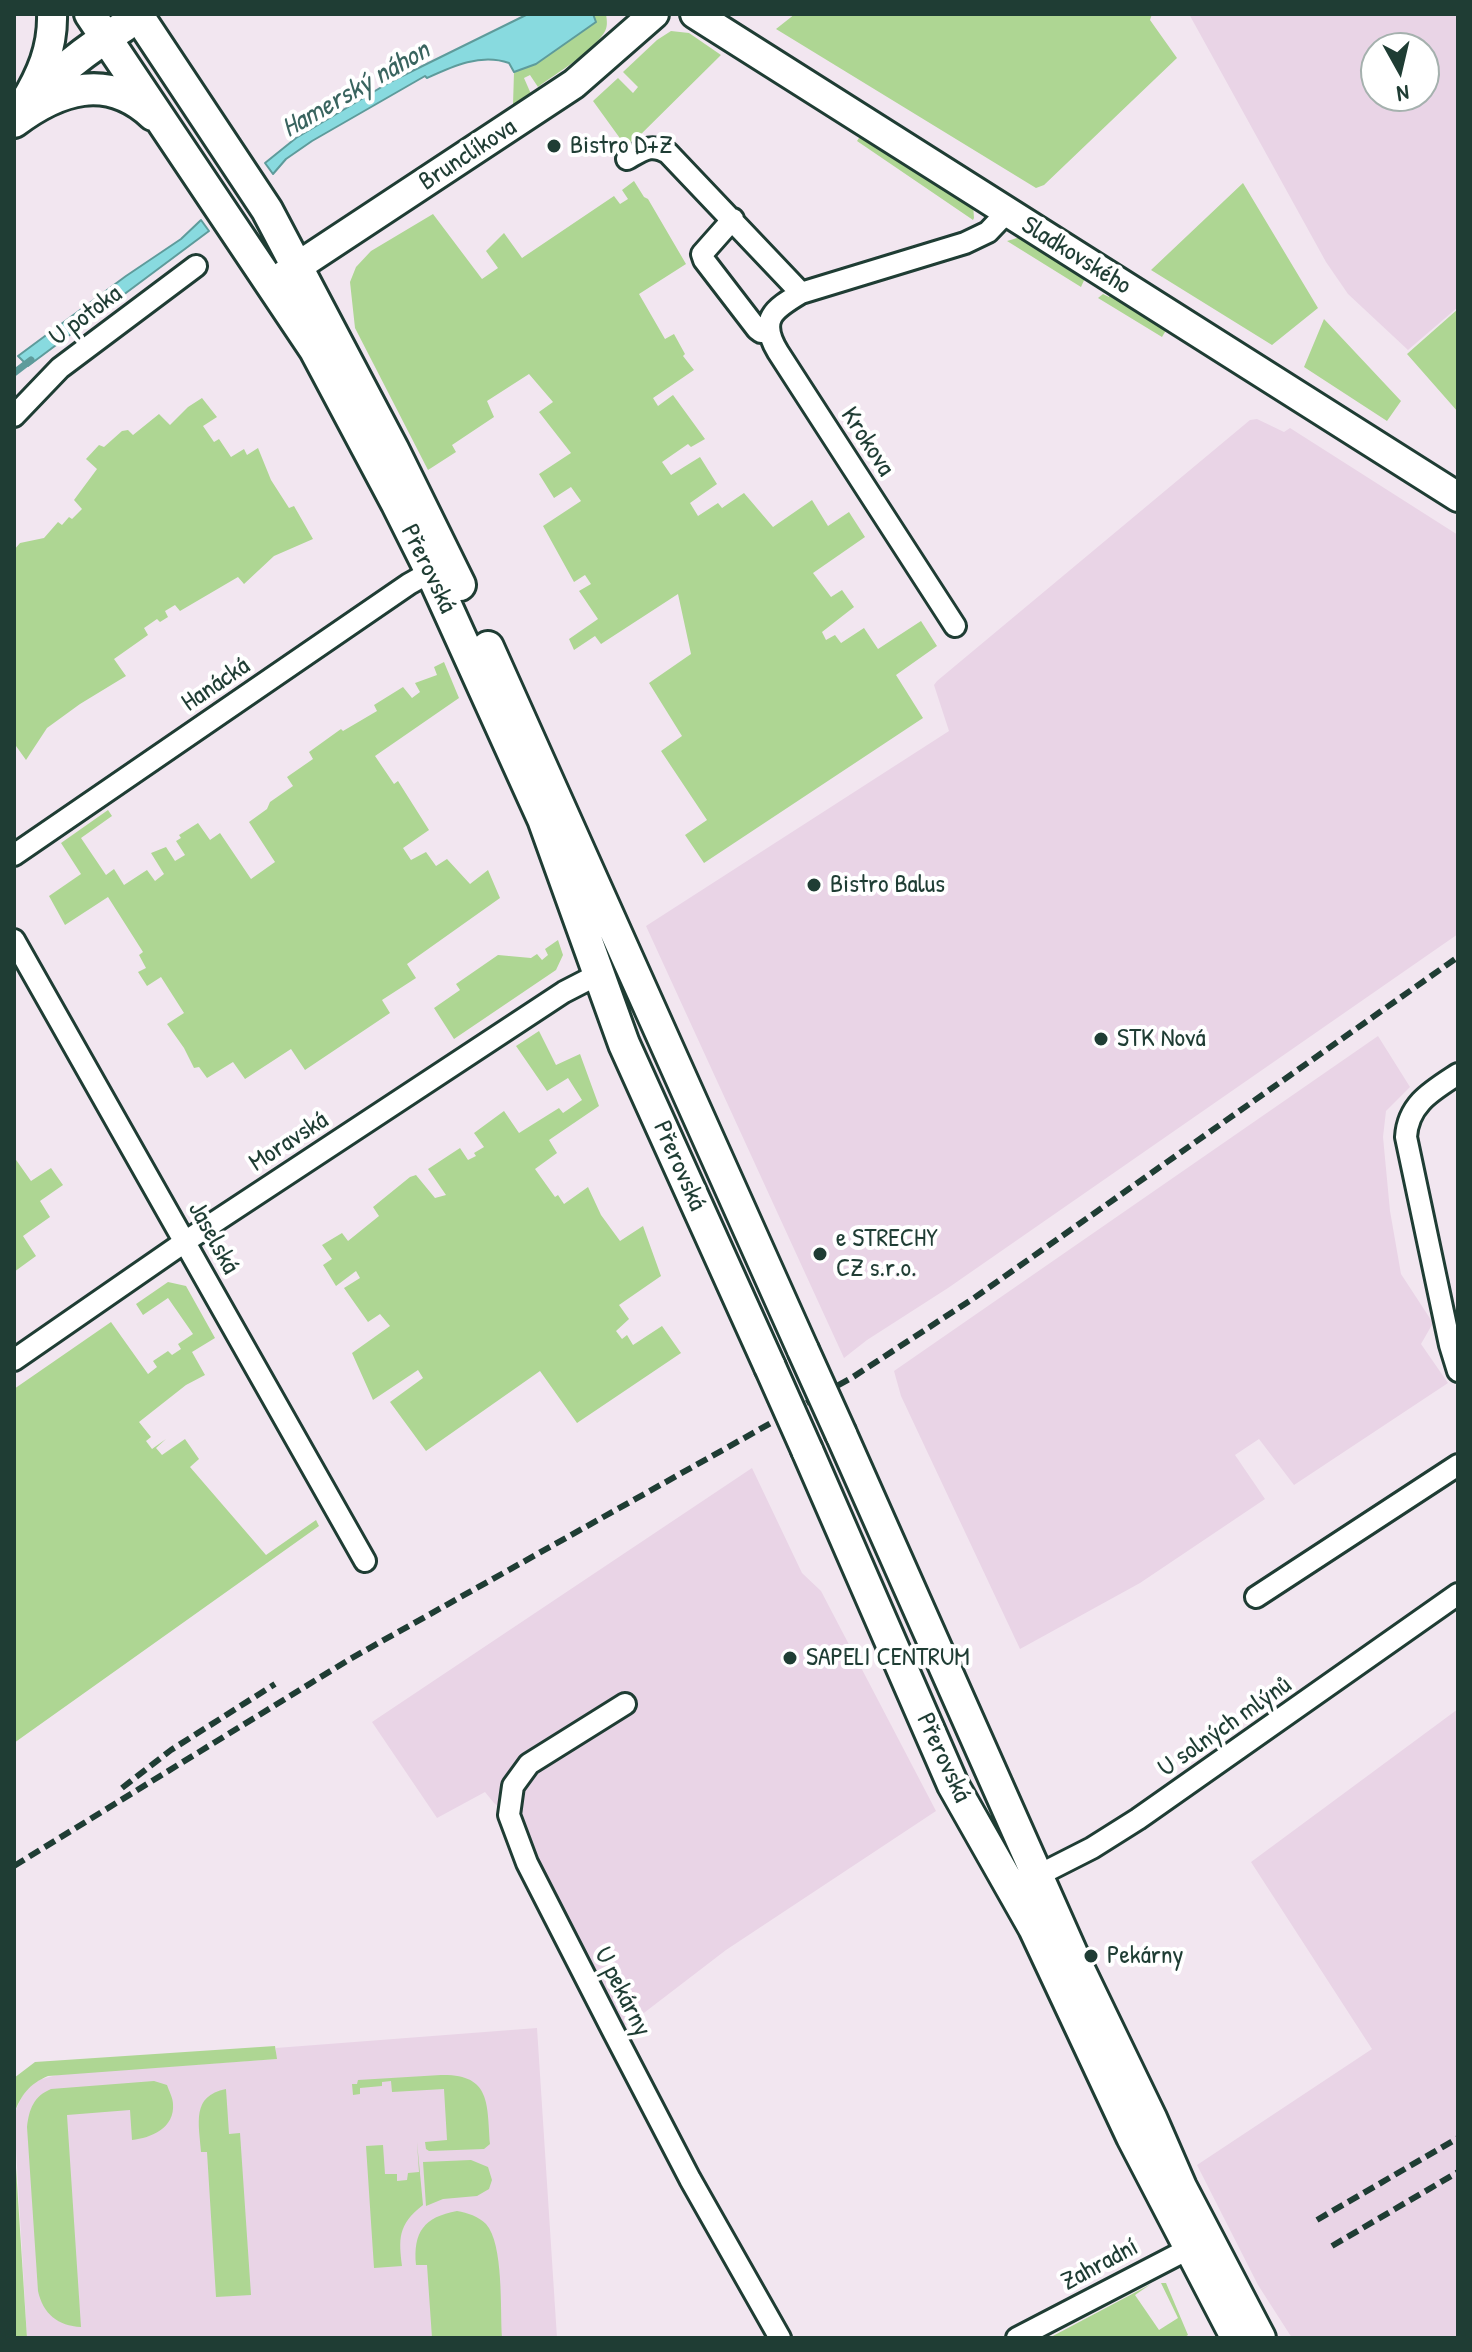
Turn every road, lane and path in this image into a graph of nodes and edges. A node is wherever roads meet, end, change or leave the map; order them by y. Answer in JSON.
{"nodes":[{"id":1,"x":52,"y":14,"type":"edge"},
{"id":2,"x":654,"y":14,"type":"edge"},
{"id":3,"x":695,"y":14,"type":"edge"},
{"id":4,"x":141,"y":15,"type":"edge"},
{"id":5,"x":98,"y":26,"type":"edge"},
{"id":6,"x":14,"y":122,"type":"edge"},
{"id":7,"x":175,"y":139,"type":"junction"},
{"id":8,"x":627,"y":159,"type":"dead end"},
{"id":9,"x":1007,"y":212,"type":"junction"},
{"id":10,"x":733,"y":219,"type":"junction"},
{"id":11,"x":196,"y":266,"type":"dead end"},
{"id":12,"x":298,"y":267,"type":"junction"},
{"id":13,"x":272,"y":284,"type":"junction"},
{"id":14,"x":801,"y":293,"type":"junction"},
{"id":15,"x":769,"y":332,"type":"junction"},
{"id":16,"x":14,"y":416,"type":"edge"},
{"id":17,"x":1458,"y":497,"type":"edge"},
{"id":18,"x":440,"y":567,"type":"junction"},
{"id":19,"x":955,"y":626,"type":"dead end"},
{"id":20,"x":14,"y":855,"type":"edge"},
{"id":21,"x":14,"y":940,"type":"edge"},
{"id":22,"x":597,"y":975,"type":"junction"},
{"id":23,"x":1458,"y":1074,"type":"edge"},
{"id":24,"x":186,"y":1241,"type":"junction"},
{"id":25,"x":14,"y":1360,"type":"edge"},
{"id":26,"x":1458,"y":1371,"type":"edge"},
{"id":27,"x":1458,"y":1465,"type":"edge"},
{"id":28,"x":365,"y":1561,"type":"dead end"},
{"id":29,"x":1458,"y":1594,"type":"edge"},
{"id":30,"x":1256,"y":1597,"type":"dead end"},
{"id":31,"x":625,"y":1704,"type":"dead end"},
{"id":32,"x":1025,"y":1883,"type":"junction"},
{"id":33,"x":1198,"y":2244,"type":"junction"},
{"id":34,"x":780,"y":2338,"type":"edge"},
{"id":35,"x":1017,"y":2338,"type":"edge"},
{"id":36,"x":1237,"y":2338,"type":"edge"},
{"id":37,"x":1260,"y":2338,"type":"edge"}],
"edges":[{"from":1,"to":6,"type":"street"},
{"from":2,"to":12,"type":"street","name":"Brunclíkova"},
{"from":3,"to":9,"type":"street","name":"Sladkovského"},
{"from":4,"to":5,"type":"main road"},
{"from":4,"to":12,"type":"main road","name":"Přerovská"},
{"from":5,"to":6,"type":"main road"},
{"from":5,"to":7,"type":"main road","name":"Přerovská"},
{"from":6,"to":7,"type":"main road"},
{"from":7,"to":13,"type":"main road","name":"Přerovská"},
{"from":8,"to":10,"type":"street"},
{"from":9,"to":14,"type":"street"},
{"from":9,"to":17,"type":"street","name":"Sladkovského"},
{"from":10,"to":14,"type":"street"},
{"from":10,"to":15,"type":"street"},
{"from":11,"to":16,"type":"street","name":"U potoka"},
{"from":12,"to":13,"type":"street","name":"Brunclíkova"},
{"from":12,"to":18,"type":"main road","name":"Přerovská"},
{"from":13,"to":18,"type":"main road","name":"Přerovská"},
{"from":14,"to":15,"type":"street"},
{"from":15,"to":19,"type":"street","name":"Krokova"},
{"from":18,"to":20,"type":"street","name":"Hanácká"},
{"from":18,"to":22,"type":"main road","name":"Přerovská"},
{"from":18,"to":32,"type":"main road","name":"Přerovská","bridge":true},
{"from":21,"to":24,"type":"street","name":"Jaselská"},
{"from":22,"to":24,"type":"street","name":"Moravská"},
{"from":22,"to":32,"type":"main road","name":"Přerovská","bridge":true},
{"from":23,"to":26,"type":"street"},
{"from":24,"to":25,"type":"street","name":"Moravská"},
{"from":24,"to":28,"type":"street","name":"Jaselská"},
{"from":27,"to":30,"type":"street"},
{"from":29,"to":32,"type":"street","name":"U solných mlýnů"},
{"from":31,"to":34,"type":"street","name":"U pekárny"},
{"from":32,"to":33,"type":"main road","name":"Přerovská"},
{"from":33,"to":35,"type":"street","name":"Zahradní"},
{"from":33,"to":36,"type":"main road","name":"Přerovská"},
{"from":33,"to":37,"type":"main road","name":"Přerovská"}]}
